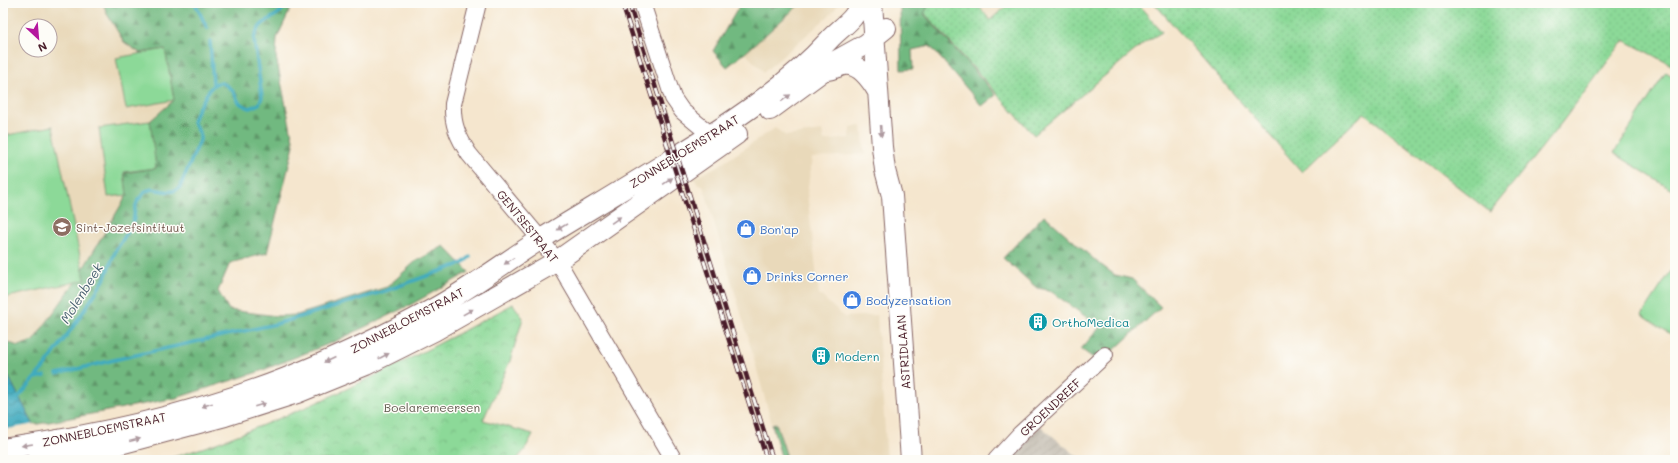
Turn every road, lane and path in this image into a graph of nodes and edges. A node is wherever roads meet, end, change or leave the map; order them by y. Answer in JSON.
{"nodes":[{"id":1,"x":478,"y":3,"type":"edge"},
{"id":2,"x":642,"y":3,"type":"edge"},
{"id":3,"x":861,"y":3,"type":"edge"},
{"id":4,"x":872,"y":3,"type":"edge"},
{"id":5,"x":884,"y":3,"type":"edge"},
{"id":6,"x":876,"y":37,"type":"junction"},
{"id":7,"x":824,"y":47,"type":"junction"},
{"id":8,"x":823,"y":71,"type":"junction"},
{"id":9,"x":878,"y":92,"type":"junction"},
{"id":10,"x":711,"y":135,"type":"junction"},
{"id":11,"x":892,"y":196,"type":"junction"},
{"id":12,"x":541,"y":240,"type":"junction"},
{"id":13,"x":557,"y":261,"type":"junction"},
{"id":14,"x":1105,"y":355,"type":"dead end"},
{"id":15,"x":95,"y":442,"type":"junction"},
{"id":16,"x":3,"y":449,"type":"edge"},
{"id":17,"x":38,"y":460,"type":"edge"},
{"id":18,"x":674,"y":460,"type":"edge"},
{"id":19,"x":911,"y":460,"type":"edge"},
{"id":20,"x":996,"y":460,"type":"edge"}],
"edges":[{"from":1,"to":12,"type":"street","name":"GENTSESTRAAT"},
{"from":2,"to":10,"type":"street"},
{"from":3,"to":7,"type":"main road"},
{"from":4,"to":6,"type":"main road","name":"ASTRIDLAAN"},
{"from":5,"to":6,"type":"main road","name":"ASTRIDLAAN"},
{"from":6,"to":7,"type":"main road"},
{"from":6,"to":8,"type":"main road","name":"ZONNEBLOEMSTRAAT"},
{"from":6,"to":9,"type":"main road","name":"ASTRIDLAAN"},
{"from":6,"to":11,"type":"main road","name":"ASTRIDLAAN"},
{"from":7,"to":10,"type":"main road","name":"ZONNEBLOEMSTRAAT"},
{"from":8,"to":9,"type":"main road"},
{"from":13,"to":8,"type":"main road","name":"ZONNEBLOEMSTRAAT","one_way":true},
{"from":9,"to":11,"type":"main road","name":"ASTRIDLAAN","one_way":true},
{"from":10,"to":12,"type":"main road","name":"ZONNEBLOEMSTRAAT","one_way":true},
{"from":11,"to":19,"type":"main road","name":"ASTRIDLAAN"},
{"from":12,"to":13,"type":"street","name":"GENTSESTRAAT"},
{"from":12,"to":15,"type":"main road","name":"ZONNEBLOEMSTRAAT","one_way":true},
{"from":15,"to":13,"type":"main road","name":"ZONNEBLOEMSTRAAT","one_way":true},
{"from":13,"to":18,"type":"street","name":"GENTSESTRAAT"},
{"from":14,"to":20,"type":"street","name":"GROENDREEF"},
{"from":15,"to":16,"type":"main road","name":"ZONNEBLOEMSTRAAT","one_way":true},
{"from":15,"to":17,"type":"main road","name":"ZONNEBLOEMSTRAAT"}]}
